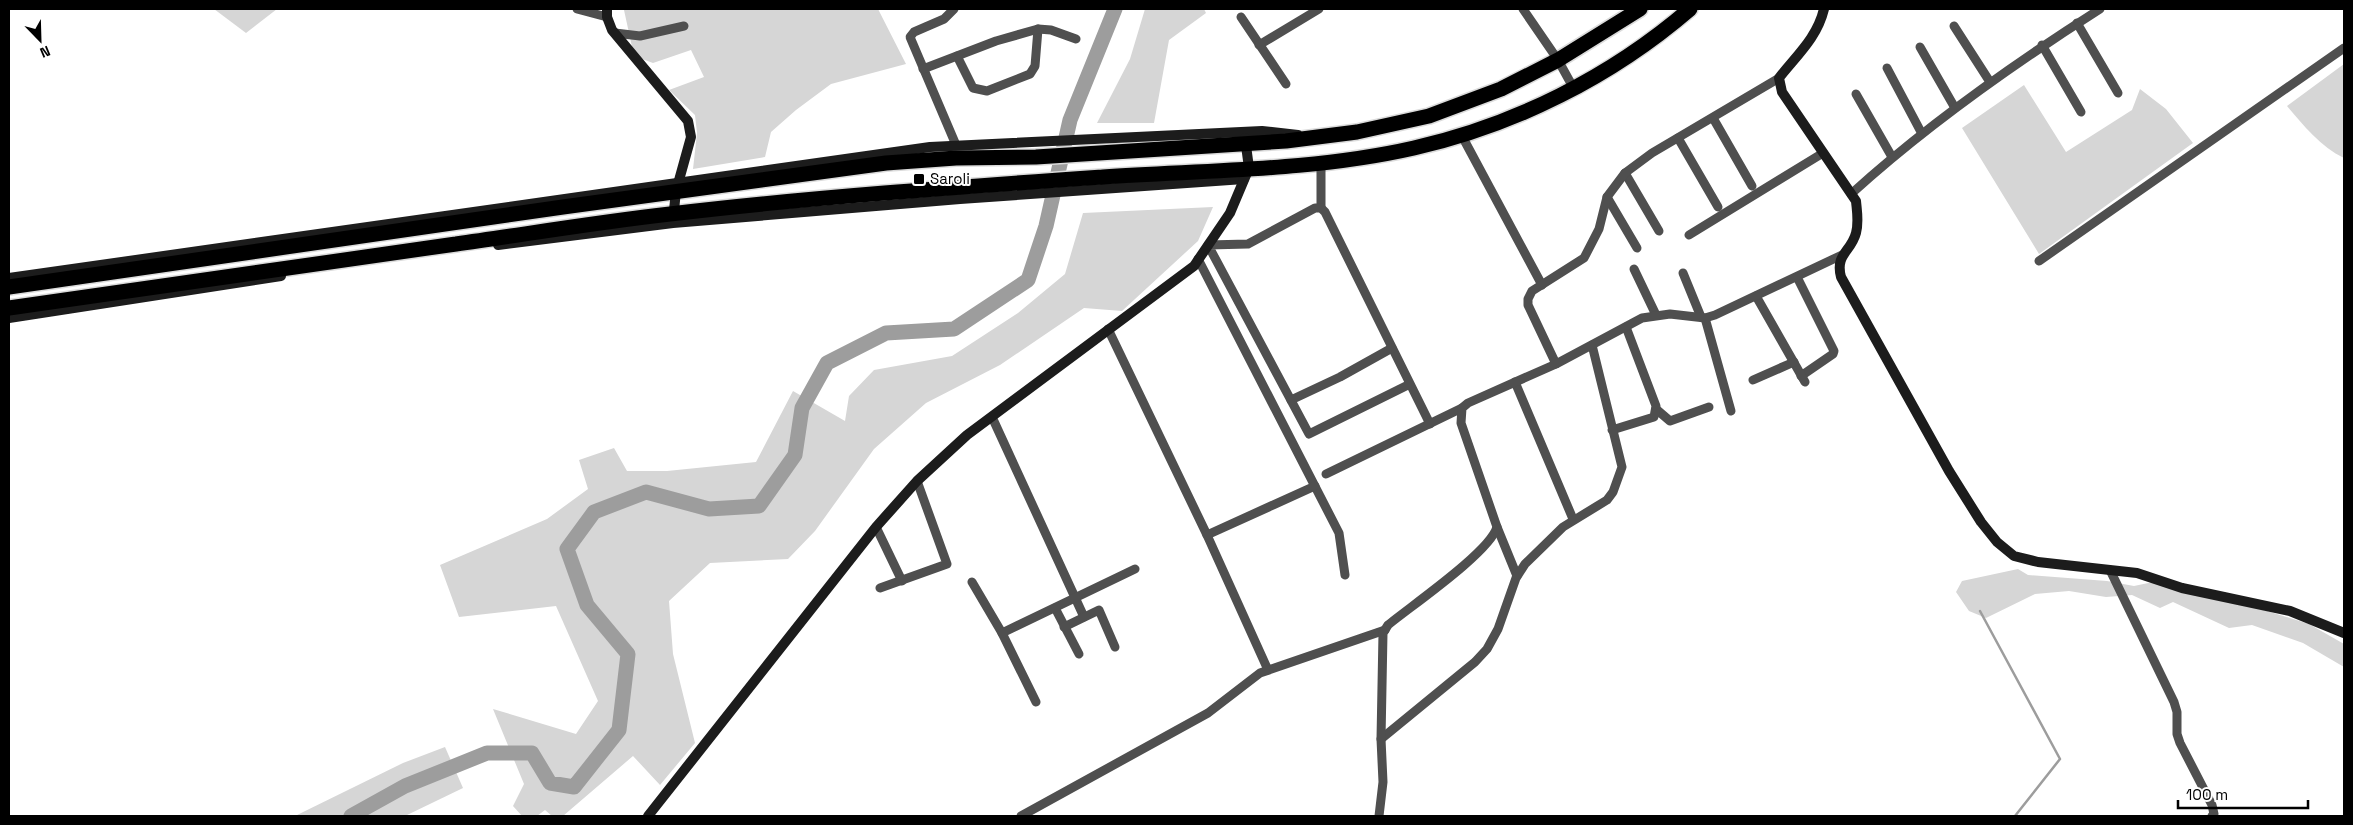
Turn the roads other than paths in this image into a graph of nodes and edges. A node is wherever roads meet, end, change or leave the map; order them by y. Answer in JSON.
{"nodes":[{"id":1,"x":577,"y":9,"type":"edge"},
{"id":2,"x":954,"y":9,"type":"edge"},
{"id":3,"x":1319,"y":9,"type":"edge"},
{"id":4,"x":1523,"y":9,"type":"edge"},
{"id":5,"x":1640,"y":9,"type":"edge"},
{"id":6,"x":1690,"y":9,"type":"edge"},
{"id":7,"x":1824,"y":9,"type":"edge"},
{"id":8,"x":2100,"y":9,"type":"edge"},
{"id":9,"x":607,"y":13,"type":"edge"},
{"id":10,"x":1241,"y":17,"type":"dead end"},
{"id":11,"x":2077,"y":23,"type":"junction"},
{"id":12,"x":684,"y":26,"type":"dead end"},
{"id":13,"x":1954,"y":26,"type":"dead end"},
{"id":14,"x":1038,"y":29,"type":"junction"},
{"id":15,"x":615,"y":33,"type":"junction"},
{"id":16,"x":1076,"y":39,"type":"dead end"},
{"id":17,"x":1260,"y":45,"type":"junction"},
{"id":18,"x":2042,"y":45,"type":"junction"},
{"id":19,"x":1920,"y":48,"type":"dead end"},
{"id":20,"x":2344,"y":48,"type":"edge"},
{"id":21,"x":956,"y":56,"type":"junction"},
{"id":22,"x":1558,"y":60,"type":"junction"},
{"id":23,"x":921,"y":65,"type":"junction"},
{"id":24,"x":1887,"y":68,"type":"dead end"},
{"id":25,"x":1779,"y":78,"type":"junction"},
{"id":26,"x":1990,"y":82,"type":"junction"},
{"id":27,"x":1286,"y":84,"type":"dead end"},
{"id":28,"x":1574,"y":89,"type":"junction"},
{"id":29,"x":2118,"y":93,"type":"dead end"},
{"id":30,"x":1856,"y":94,"type":"dead end"},
{"id":31,"x":1955,"y":108,"type":"junction"},
{"id":32,"x":2081,"y":112,"type":"dead end"},
{"id":33,"x":1713,"y":118,"type":"junction"},
{"id":34,"x":1921,"y":132,"type":"junction"},
{"id":35,"x":1462,"y":136,"type":"junction"},
{"id":36,"x":1245,"y":138,"type":"junction"},
{"id":37,"x":1678,"y":138,"type":"junction"},
{"id":38,"x":956,"y":145,"type":"junction"},
{"id":39,"x":1037,"y":150,"type":"junction"},
{"id":40,"x":1823,"y":152,"type":"junction"},
{"id":41,"x":1892,"y":157,"type":"junction"},
{"id":42,"x":1322,"y":162,"type":"junction"},
{"id":43,"x":1625,"y":172,"type":"junction"},
{"id":44,"x":1247,"y":173,"type":"junction"},
{"id":45,"x":677,"y":186,"type":"junction"},
{"id":46,"x":1752,"y":186,"type":"dead end"},
{"id":47,"x":1852,"y":194,"type":"junction"},
{"id":48,"x":1607,"y":197,"type":"junction"},
{"id":49,"x":1718,"y":207,"type":"dead end"},
{"id":50,"x":1321,"y":208,"type":"junction"},
{"id":51,"x":673,"y":218,"type":"junction"},
{"id":52,"x":1659,"y":232,"type":"dead end"},
{"id":53,"x":1689,"y":235,"type":"dead end"},
{"id":54,"x":1208,"y":245,"type":"junction"},
{"id":55,"x":1637,"y":248,"type":"dead end"},
{"id":56,"x":1842,"y":255,"type":"junction"},
{"id":57,"x":1198,"y":259,"type":"junction"},
{"id":58,"x":2039,"y":261,"type":"dead end"},
{"id":59,"x":1634,"y":269,"type":"dead end"},
{"id":60,"x":1682,"y":273,"type":"dead end"},
{"id":61,"x":1797,"y":277,"type":"junction"},
{"id":62,"x":9,"y":278,"type":"edge"},
{"id":63,"x":1542,"y":285,"type":"junction"},
{"id":64,"x":9,"y":287,"type":"edge"},
{"id":65,"x":1756,"y":296,"type":"junction"},
{"id":66,"x":9,"y":308,"type":"edge"},
{"id":67,"x":1656,"y":315,"type":"junction"},
{"id":68,"x":1703,"y":317,"type":"junction"},
{"id":69,"x":9,"y":318,"type":"edge"},
{"id":70,"x":1626,"y":327,"type":"junction"},
{"id":71,"x":1108,"y":330,"type":"junction"},
{"id":72,"x":1592,"y":345,"type":"junction"},
{"id":73,"x":1392,"y":348,"type":"junction"},
{"id":74,"x":1794,"y":362,"type":"junction"},
{"id":75,"x":1556,"y":364,"type":"junction"},
{"id":76,"x":1754,"y":380,"type":"dead end"},
{"id":77,"x":1515,"y":382,"type":"junction"},
{"id":78,"x":1410,"y":384,"type":"junction"},
{"id":79,"x":1291,"y":400,"type":"junction"},
{"id":80,"x":1462,"y":408,"type":"junction"},
{"id":81,"x":1709,"y":408,"type":"dead end"},
{"id":82,"x":1656,"y":409,"type":"junction"},
{"id":83,"x":1732,"y":411,"type":"dead end"},
{"id":84,"x":992,"y":417,"type":"junction"},
{"id":85,"x":1430,"y":424,"type":"junction"},
{"id":86,"x":1612,"y":430,"type":"junction"},
{"id":87,"x":1326,"y":474,"type":"dead end"},
{"id":88,"x":917,"y":481,"type":"junction"},
{"id":89,"x":1315,"y":486,"type":"junction"},
{"id":90,"x":1573,"y":519,"type":"junction"},
{"id":91,"x":1497,"y":527,"type":"junction"},
{"id":92,"x":876,"y":528,"type":"junction"},
{"id":93,"x":1206,"y":535,"type":"junction"},
{"id":94,"x":1135,"y":569,"type":"dead end"},
{"id":95,"x":2110,"y":570,"type":"junction"},
{"id":96,"x":1345,"y":575,"type":"dead end"},
{"id":97,"x":1517,"y":576,"type":"junction"},
{"id":98,"x":902,"y":581,"type":"junction"},
{"id":99,"x":972,"y":582,"type":"dead end"},
{"id":100,"x":880,"y":588,"type":"dead end"},
{"id":101,"x":1074,"y":598,"type":"junction"},
{"id":102,"x":1055,"y":608,"type":"junction"},
{"id":103,"x":1084,"y":617,"type":"junction"},
{"id":104,"x":1064,"y":627,"type":"junction"},
{"id":105,"x":1002,"y":633,"type":"junction"},
{"id":106,"x":2344,"y":633,"type":"edge"},
{"id":107,"x":1384,"y":634,"type":"junction"},
{"id":108,"x":1115,"y":647,"type":"dead end"},
{"id":109,"x":1078,"y":654,"type":"dead end"},
{"id":110,"x":1268,"y":670,"type":"junction"},
{"id":111,"x":1036,"y":702,"type":"dead end"},
{"id":112,"x":1381,"y":739,"type":"junction"},
{"id":113,"x":648,"y":816,"type":"edge"},
{"id":114,"x":1020,"y":816,"type":"edge"},
{"id":115,"x":1379,"y":816,"type":"edge"},
{"id":116,"x":2212,"y":816,"type":"edge"}],
"edges":[{"from":1,"to":9,"type":"street"},
{"from":2,"to":23,"type":"street"},
{"from":3,"to":17,"type":"street"},
{"from":4,"to":22,"type":"street"},
{"from":5,"to":22,"type":"highway"},
{"from":6,"to":28,"type":"highway"},
{"from":7,"to":25,"type":"street"},
{"from":8,"to":11,"type":"street"},
{"from":9,"to":15,"type":"street"},
{"from":10,"to":17,"type":"street"},
{"from":11,"to":18,"type":"street"},
{"from":11,"to":29,"type":"street"},
{"from":12,"to":15,"type":"street"},
{"from":13,"to":26,"type":"street"},
{"from":14,"to":16,"type":"street"},
{"from":14,"to":21,"type":"street"},
{"from":14,"to":21,"type":"street"},
{"from":15,"to":45,"type":"street"},
{"from":17,"to":27,"type":"street"},
{"from":18,"to":26,"type":"street"},
{"from":18,"to":32,"type":"street"},
{"from":19,"to":31,"type":"street"},
{"from":20,"to":58,"type":"street"},
{"from":21,"to":23,"type":"street"},
{"from":22,"to":28,"type":"street"},
{"from":22,"to":36,"type":"highway"},
{"from":23,"to":38,"type":"street"},
{"from":24,"to":34,"type":"street"},
{"from":25,"to":33,"type":"street"},
{"from":25,"to":40,"type":"street"},
{"from":26,"to":31,"type":"street"},
{"from":28,"to":35,"type":"highway"},
{"from":30,"to":41,"type":"street"},
{"from":31,"to":34,"type":"street"},
{"from":33,"to":37,"type":"street"},
{"from":33,"to":46,"type":"street"},
{"from":34,"to":41,"type":"street"},
{"from":35,"to":42,"type":"highway"},
{"from":35,"to":63,"type":"street"},
{"from":36,"to":39,"type":"highway"},
{"from":36,"to":44,"type":"street"},
{"from":37,"to":43,"type":"street"},
{"from":37,"to":49,"type":"street"},
{"from":38,"to":39,"type":"street"},
{"from":38,"to":45,"type":"street"},
{"from":39,"to":45,"type":"highway"},
{"from":40,"to":47,"type":"street"},
{"from":40,"to":53,"type":"street"},
{"from":41,"to":47,"type":"street"},
{"from":42,"to":44,"type":"highway"},
{"from":42,"to":50,"type":"street"},
{"from":43,"to":48,"type":"street"},
{"from":43,"to":52,"type":"street"},
{"from":44,"to":51,"type":"highway"},
{"from":44,"to":54,"type":"street"},
{"from":45,"to":51,"type":"street"},
{"from":45,"to":62,"type":"street"},
{"from":45,"to":64,"type":"highway"},
{"from":47,"to":56,"type":"street"},
{"from":48,"to":55,"type":"street"},
{"from":48,"to":63,"type":"street"},
{"from":50,"to":54,"type":"street"},
{"from":50,"to":73,"type":"street"},
{"from":51,"to":66,"type":"highway"},
{"from":51,"to":69,"type":"street"},
{"from":54,"to":57,"type":"street"},
{"from":54,"to":79,"type":"street"},
{"from":56,"to":61,"type":"street"},
{"from":56,"to":95,"type":"street"},
{"from":57,"to":71,"type":"street"},
{"from":57,"to":89,"type":"street"},
{"from":59,"to":67,"type":"street"},
{"from":60,"to":68,"type":"street"},
{"from":61,"to":65,"type":"street"},
{"from":61,"to":74,"type":"street"},
{"from":63,"to":75,"type":"street"},
{"from":65,"to":68,"type":"street"},
{"from":65,"to":74,"type":"street"},
{"from":67,"to":68,"type":"street"},
{"from":67,"to":70,"type":"street"},
{"from":68,"to":83,"type":"street"},
{"from":70,"to":72,"type":"street"},
{"from":70,"to":82,"type":"street"},
{"from":71,"to":84,"type":"street"},
{"from":71,"to":93,"type":"street"},
{"from":72,"to":75,"type":"street"},
{"from":72,"to":86,"type":"street"},
{"from":73,"to":78,"type":"street"},
{"from":73,"to":79,"type":"street"},
{"from":74,"to":76,"type":"street"},
{"from":75,"to":77,"type":"street"},
{"from":77,"to":80,"type":"street"},
{"from":77,"to":90,"type":"street"},
{"from":78,"to":79,"type":"street"},
{"from":78,"to":85,"type":"street"},
{"from":80,"to":85,"type":"street"},
{"from":80,"to":91,"type":"street"},
{"from":81,"to":82,"type":"street"},
{"from":82,"to":86,"type":"street"},
{"from":84,"to":88,"type":"street"},
{"from":84,"to":101,"type":"street"},
{"from":85,"to":87,"type":"street"},
{"from":86,"to":90,"type":"street"},
{"from":88,"to":92,"type":"street"},
{"from":88,"to":98,"type":"street"},
{"from":89,"to":93,"type":"street"},
{"from":89,"to":96,"type":"street"},
{"from":90,"to":97,"type":"street"},
{"from":91,"to":97,"type":"street"},
{"from":91,"to":107,"type":"street"},
{"from":92,"to":98,"type":"street"},
{"from":92,"to":113,"type":"street"},
{"from":93,"to":110,"type":"street"},
{"from":94,"to":101,"type":"street"},
{"from":95,"to":106,"type":"street"},
{"from":95,"to":116,"type":"street"},
{"from":97,"to":112,"type":"street"},
{"from":98,"to":100,"type":"street"},
{"from":99,"to":105,"type":"street"},
{"from":101,"to":102,"type":"street"},
{"from":101,"to":103,"type":"street"},
{"from":102,"to":104,"type":"street"},
{"from":102,"to":105,"type":"street"},
{"from":103,"to":104,"type":"street"},
{"from":103,"to":108,"type":"street"},
{"from":104,"to":109,"type":"street"},
{"from":105,"to":111,"type":"street"},
{"from":107,"to":110,"type":"street"},
{"from":107,"to":112,"type":"street"},
{"from":110,"to":114,"type":"street"},
{"from":112,"to":115,"type":"street"}]}
